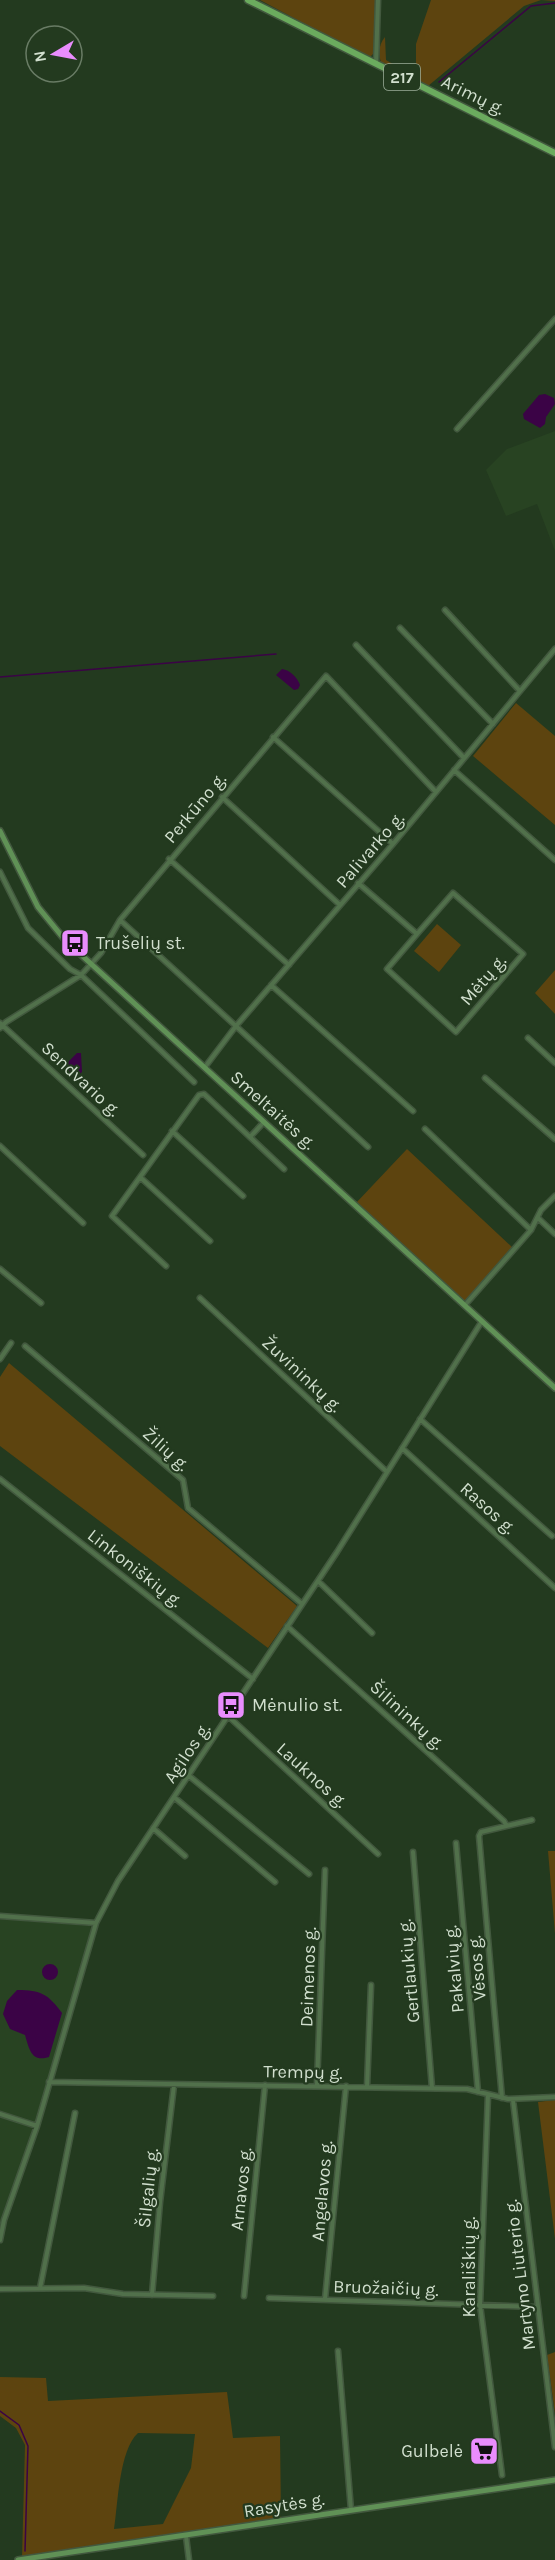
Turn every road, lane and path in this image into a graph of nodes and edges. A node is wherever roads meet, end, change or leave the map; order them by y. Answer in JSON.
{"nodes":[{"id":1,"x":248,"y":0,"type":"edge"},
{"id":2,"x":378,"y":0,"type":"edge"},
{"id":3,"x":376,"y":64,"type":"junction"},
{"id":4,"x":555,"y":153,"type":"edge"},
{"id":5,"x":555,"y":319,"type":"edge"},
{"id":6,"x":458,"y":429,"type":"dead end"},
{"id":7,"x":445,"y":610,"type":"dead end"},
{"id":8,"x":400,"y":628,"type":"dead end"},
{"id":9,"x":356,"y":645,"type":"dead end"},
{"id":10,"x":555,"y":649,"type":"edge"},
{"id":11,"x":520,"y":691,"type":"junction"},
{"id":12,"x":493,"y":724,"type":"junction"},
{"id":13,"x":273,"y":737,"type":"junction"},
{"id":14,"x":464,"y":758,"type":"junction"},
{"id":15,"x":454,"y":770,"type":"junction"},
{"id":16,"x":436,"y":792,"type":"junction"},
{"id":17,"x":222,"y":797,"type":"junction"},
{"id":18,"x":0,"y":831,"type":"edge"},
{"id":19,"x":393,"y":844,"type":"junction"},
{"id":20,"x":169,"y":859,"type":"junction"},
{"id":21,"x":555,"y":860,"type":"edge"},
{"id":22,"x":0,"y":872,"type":"edge"},
{"id":23,"x":358,"y":883,"type":"junction"},
{"id":24,"x":340,"y":905,"type":"junction"},
{"id":25,"x":120,"y":920,"type":"junction"},
{"id":26,"x":417,"y":934,"type":"junction"},
{"id":27,"x":92,"y":964,"type":"junction"},
{"id":28,"x":289,"y":965,"type":"junction"},
{"id":29,"x":81,"y":975,"type":"junction"},
{"id":30,"x":271,"y":985,"type":"junction"},
{"id":31,"x":1,"y":1025,"type":"edge"},
{"id":32,"x":236,"y":1026,"type":"junction"},
{"id":33,"x":528,"y":1038,"type":"dead end"},
{"id":34,"x":555,"y":1063,"type":"edge"},
{"id":35,"x":205,"y":1067,"type":"junction"},
{"id":36,"x":485,"y":1078,"type":"dead end"},
{"id":37,"x":194,"y":1082,"type":"dead end"},
{"id":38,"x":413,"y":1111,"type":"dead end"},
{"id":39,"x":264,"y":1122,"type":"junction"},
{"id":40,"x":425,"y":1129,"type":"dead end"},
{"id":41,"x":172,"y":1131,"type":"junction"},
{"id":42,"x":250,"y":1137,"type":"junction"},
{"id":43,"x":555,"y":1139,"type":"edge"},
{"id":44,"x":0,"y":1146,"type":"edge"},
{"id":45,"x":368,"y":1147,"type":"dead end"},
{"id":46,"x":143,"y":1155,"type":"dead end"},
{"id":47,"x":284,"y":1169,"type":"dead end"},
{"id":48,"x":140,"y":1177,"type":"junction"},
{"id":49,"x":243,"y":1196,"type":"dead end"},
{"id":50,"x":555,"y":1196,"type":"edge"},
{"id":51,"x":538,"y":1218,"type":"junction"},
{"id":52,"x":83,"y":1223,"type":"dead end"},
{"id":53,"x":531,"y":1230,"type":"junction"},
{"id":54,"x":555,"y":1234,"type":"edge"},
{"id":55,"x":210,"y":1240,"type":"dead end"},
{"id":56,"x":166,"y":1266,"type":"dead end"},
{"id":57,"x":0,"y":1269,"type":"edge"},
{"id":58,"x":200,"y":1298,"type":"dead end"},
{"id":59,"x":41,"y":1303,"type":"dead end"},
{"id":60,"x":465,"y":1305,"type":"junction"},
{"id":61,"x":482,"y":1321,"type":"junction"},
{"id":62,"x":11,"y":1342,"type":"dead end"},
{"id":63,"x":25,"y":1346,"type":"dead end"},
{"id":64,"x":0,"y":1359,"type":"edge"},
{"id":65,"x":555,"y":1388,"type":"edge"},
{"id":66,"x":420,"y":1419,"type":"junction"},
{"id":67,"x":402,"y":1448,"type":"junction"},
{"id":68,"x":387,"y":1471,"type":"junction"},
{"id":69,"x":0,"y":1479,"type":"edge"},
{"id":70,"x":552,"y":1536,"type":"dead end"},
{"id":71,"x":318,"y":1581,"type":"junction"},
{"id":72,"x":555,"y":1588,"type":"edge"},
{"id":73,"x":303,"y":1604,"type":"junction"},
{"id":74,"x":287,"y":1626,"type":"junction"},
{"id":75,"x":372,"y":1633,"type":"dead end"},
{"id":76,"x":253,"y":1678,"type":"junction"},
{"id":77,"x":228,"y":1716,"type":"junction"},
{"id":78,"x":188,"y":1775,"type":"junction"},
{"id":79,"x":174,"y":1797,"type":"junction"},
{"id":80,"x":532,"y":1820,"type":"dead end"},
{"id":81,"x":506,"y":1825,"type":"junction"},
{"id":82,"x":153,"y":1828,"type":"junction"},
{"id":83,"x":456,"y":1843,"type":"dead end"},
{"id":84,"x":413,"y":1852,"type":"dead end"},
{"id":85,"x":378,"y":1854,"type":"dead end"},
{"id":86,"x":185,"y":1856,"type":"dead end"},
{"id":87,"x":325,"y":1870,"type":"dead end"},
{"id":88,"x":309,"y":1874,"type":"dead end"},
{"id":89,"x":274,"y":1882,"type":"dead end"},
{"id":90,"x":0,"y":1916,"type":"edge"},
{"id":91,"x":96,"y":1923,"type":"junction"},
{"id":92,"x":371,"y":1985,"type":"dead end"},
{"id":93,"x":50,"y":2082,"type":"junction"},
{"id":94,"x":174,"y":2085,"type":"junction"},
{"id":95,"x":265,"y":2085,"type":"junction"},
{"id":96,"x":317,"y":2085,"type":"junction"},
{"id":97,"x":346,"y":2086,"type":"junction"},
{"id":98,"x":367,"y":2087,"type":"junction"},
{"id":99,"x":432,"y":2088,"type":"junction"},
{"id":100,"x":478,"y":2092,"type":"junction"},
{"id":101,"x":488,"y":2095,"type":"junction"},
{"id":102,"x":555,"y":2097,"type":"edge"},
{"id":103,"x":502,"y":2098,"type":"junction"},
{"id":104,"x":513,"y":2100,"type":"junction"},
{"id":105,"x":75,"y":2113,"type":"dead end"},
{"id":106,"x":0,"y":2114,"type":"edge"},
{"id":107,"x":37,"y":2126,"type":"junction"},
{"id":108,"x":0,"y":2240,"type":"edge"},
{"id":109,"x":40,"y":2288,"type":"junction"},
{"id":110,"x":0,"y":2289,"type":"edge"},
{"id":111,"x":152,"y":2295,"type":"junction"},
{"id":112,"x":213,"y":2296,"type":"dead end"},
{"id":113,"x":244,"y":2296,"type":"dead end"},
{"id":114,"x":269,"y":2298,"type":"dead end"},
{"id":115,"x":325,"y":2299,"type":"junction"},
{"id":116,"x":480,"y":2305,"type":"junction"},
{"id":117,"x":537,"y":2307,"type":"junction"},
{"id":118,"x":338,"y":2351,"type":"dead end"},
{"id":119,"x":555,"y":2447,"type":"edge"},
{"id":120,"x":502,"y":2475,"type":"dead end"},
{"id":121,"x":555,"y":2480,"type":"edge"},
{"id":122,"x":351,"y":2510,"type":"junction"},
{"id":123,"x":186,"y":2536,"type":"junction"},
{"id":124,"x":18,"y":2560,"type":"edge"},
{"id":125,"x":189,"y":2560,"type":"edge"}],
"edges":[{"from":1,"to":3,"type":"main road","name":"Arimų g.","number":"217"},
{"from":2,"to":3,"type":"street"},
{"from":3,"to":4,"type":"main road","name":"Arimų g.","number":"217"},
{"from":5,"to":6,"type":"street"},
{"from":7,"to":11,"type":"street"},
{"from":8,"to":12,"type":"street"},
{"from":9,"to":14,"type":"street"},
{"from":10,"to":11,"type":"street","name":"Palivarko g."},
{"from":11,"to":12,"type":"street","name":"Palivarko g."},
{"from":12,"to":14,"type":"street","name":"Palivarko g."},
{"from":13,"to":16,"type":"street","name":"Perkūno g."},
{"from":13,"to":17,"type":"street","name":"Perkūno g."},
{"from":13,"to":19,"type":"street"},
{"from":14,"to":15,"type":"street","name":"Palivarko g."},
{"from":15,"to":16,"type":"street","name":"Palivarko g."},
{"from":15,"to":21,"type":"street"},
{"from":16,"to":19,"type":"street","name":"Palivarko g."},
{"from":17,"to":20,"type":"street","name":"Perkūno g."},
{"from":17,"to":24,"type":"street"},
{"from":18,"to":27,"type":"main road","name":"Smeltaitės g."},
{"from":19,"to":23,"type":"street","name":"Palivarko g."},
{"from":20,"to":25,"type":"street","name":"Perkūno g."},
{"from":20,"to":28,"type":"street"},
{"from":22,"to":29,"type":"street"},
{"from":23,"to":24,"type":"street","name":"Palivarko g."},
{"from":23,"to":26,"type":"street"},
{"from":24,"to":28,"type":"street","name":"Palivarko g."},
{"from":25,"to":27,"type":"street","name":"Perkūno g."},
{"from":25,"to":32,"type":"street"},
{"from":26,"to":26,"type":"street","name":"Mėtų g."},
{"from":27,"to":29,"type":"street","name":"Perkūno g."},
{"from":27,"to":35,"type":"main road","name":"Smeltaitės g."},
{"from":28,"to":30,"type":"street","name":"Palivarko g."},
{"from":29,"to":31,"type":"street","name":"Perkūno g."},
{"from":29,"to":37,"type":"street"},
{"from":30,"to":32,"type":"street","name":"Palivarko g."},
{"from":30,"to":38,"type":"street"},
{"from":31,"to":46,"type":"street","name":"Sendvario g."},
{"from":32,"to":35,"type":"street","name":"Palivarko g."},
{"from":32,"to":45,"type":"street"},
{"from":33,"to":34,"type":"street"},
{"from":35,"to":39,"type":"main road","name":"Smeltaitės g."},
{"from":36,"to":43,"type":"street"},
{"from":39,"to":42,"type":"street"},
{"from":39,"to":60,"type":"main road","name":"Smeltaitės g."},
{"from":40,"to":53,"type":"street"},
{"from":41,"to":42,"type":"street"},
{"from":41,"to":48,"type":"street"},
{"from":41,"to":49,"type":"street"},
{"from":42,"to":47,"type":"street"},
{"from":44,"to":52,"type":"street"},
{"from":48,"to":55,"type":"street"},
{"from":48,"to":56,"type":"street"},
{"from":50,"to":51,"type":"street"},
{"from":51,"to":53,"type":"street"},
{"from":51,"to":54,"type":"street"},
{"from":53,"to":60,"type":"street"},
{"from":57,"to":59,"type":"street"},
{"from":58,"to":68,"type":"street","name":"Žuvininkų g."},
{"from":60,"to":61,"type":"main road","name":"Smeltaitės g."},
{"from":61,"to":65,"type":"main road","name":"Smeltaitės g."},
{"from":61,"to":66,"type":"street","name":"Agilos g."},
{"from":62,"to":64,"type":"street"},
{"from":63,"to":73,"type":"street","name":"Žilių g."},
{"from":66,"to":67,"type":"street","name":"Agilos g."},
{"from":66,"to":70,"type":"street"},
{"from":67,"to":68,"type":"street","name":"Agilos g."},
{"from":67,"to":72,"type":"street","name":"Rasos g."},
{"from":68,"to":71,"type":"street","name":"Agilos g."},
{"from":69,"to":76,"type":"street","name":"Linkoniškių g."},
{"from":71,"to":73,"type":"street","name":"Agilos g."},
{"from":71,"to":75,"type":"street"},
{"from":73,"to":74,"type":"street","name":"Agilos g."},
{"from":74,"to":76,"type":"street","name":"Agilos g."},
{"from":74,"to":81,"type":"street","name":"Šilininkų g."},
{"from":76,"to":77,"type":"street","name":"Agilos g."},
{"from":77,"to":78,"type":"street","name":"Agilos g."},
{"from":77,"to":85,"type":"street","name":"Lauknos g."},
{"from":78,"to":79,"type":"street","name":"Agilos g."},
{"from":78,"to":88,"type":"street"},
{"from":79,"to":82,"type":"street","name":"Agilos g."},
{"from":79,"to":89,"type":"street"},
{"from":80,"to":81,"type":"street"},
{"from":81,"to":103,"type":"street","name":"Vėsos g."},
{"from":82,"to":86,"type":"street"},
{"from":82,"to":91,"type":"street","name":"Agilos g."},
{"from":83,"to":100,"type":"street","name":"Pakalvių g."},
{"from":84,"to":99,"type":"street","name":"Gertlaukių g."},
{"from":87,"to":96,"type":"street","name":"Deimenos g."},
{"from":90,"to":91,"type":"street"},
{"from":91,"to":93,"type":"street","name":"Agilos g."},
{"from":92,"to":98,"type":"street"},
{"from":93,"to":94,"type":"street","name":"Trempų g."},
{"from":93,"to":107,"type":"street","name":"Agilos g."},
{"from":94,"to":95,"type":"street","name":"Trempų g."},
{"from":94,"to":111,"type":"street","name":"Šilgalių g."},
{"from":95,"to":96,"type":"street","name":"Trempų g."},
{"from":95,"to":113,"type":"street","name":"Arnavos g."},
{"from":96,"to":97,"type":"street","name":"Trempų g."},
{"from":97,"to":98,"type":"street","name":"Trempų g."},
{"from":97,"to":115,"type":"street","name":"Angelavos g."},
{"from":98,"to":99,"type":"street","name":"Trempų g."},
{"from":99,"to":100,"type":"street","name":"Trempų g."},
{"from":100,"to":101,"type":"street","name":"Trempų g."},
{"from":101,"to":103,"type":"street","name":"Trempų g."},
{"from":101,"to":116,"type":"street","name":"Karališkių g."},
{"from":102,"to":104,"type":"street","name":"Trempų g."},
{"from":103,"to":104,"type":"street","name":"Trempų g."},
{"from":104,"to":117,"type":"street","name":"Martyno Liuterio g."},
{"from":105,"to":109,"type":"street"},
{"from":106,"to":107,"type":"street"},
{"from":107,"to":108,"type":"street","name":"Agilos g."},
{"from":109,"to":110,"type":"street"},
{"from":109,"to":111,"type":"street"},
{"from":111,"to":112,"type":"street"},
{"from":114,"to":115,"type":"street","name":"Bruožaičių g."},
{"from":115,"to":116,"type":"street","name":"Bruožaičių g."},
{"from":116,"to":117,"type":"street","name":"Bruožaičių g."},
{"from":116,"to":120,"type":"street","name":"Karališkių g."},
{"from":117,"to":119,"type":"street","name":"Martyno Liuterio g."},
{"from":118,"to":122,"type":"street"},
{"from":121,"to":122,"type":"main road","name":"Rasytės g."},
{"from":122,"to":123,"type":"main road","name":"Rasytės g."},
{"from":123,"to":124,"type":"main road","name":"Rasytės g."},
{"from":123,"to":125,"type":"street"}]}
